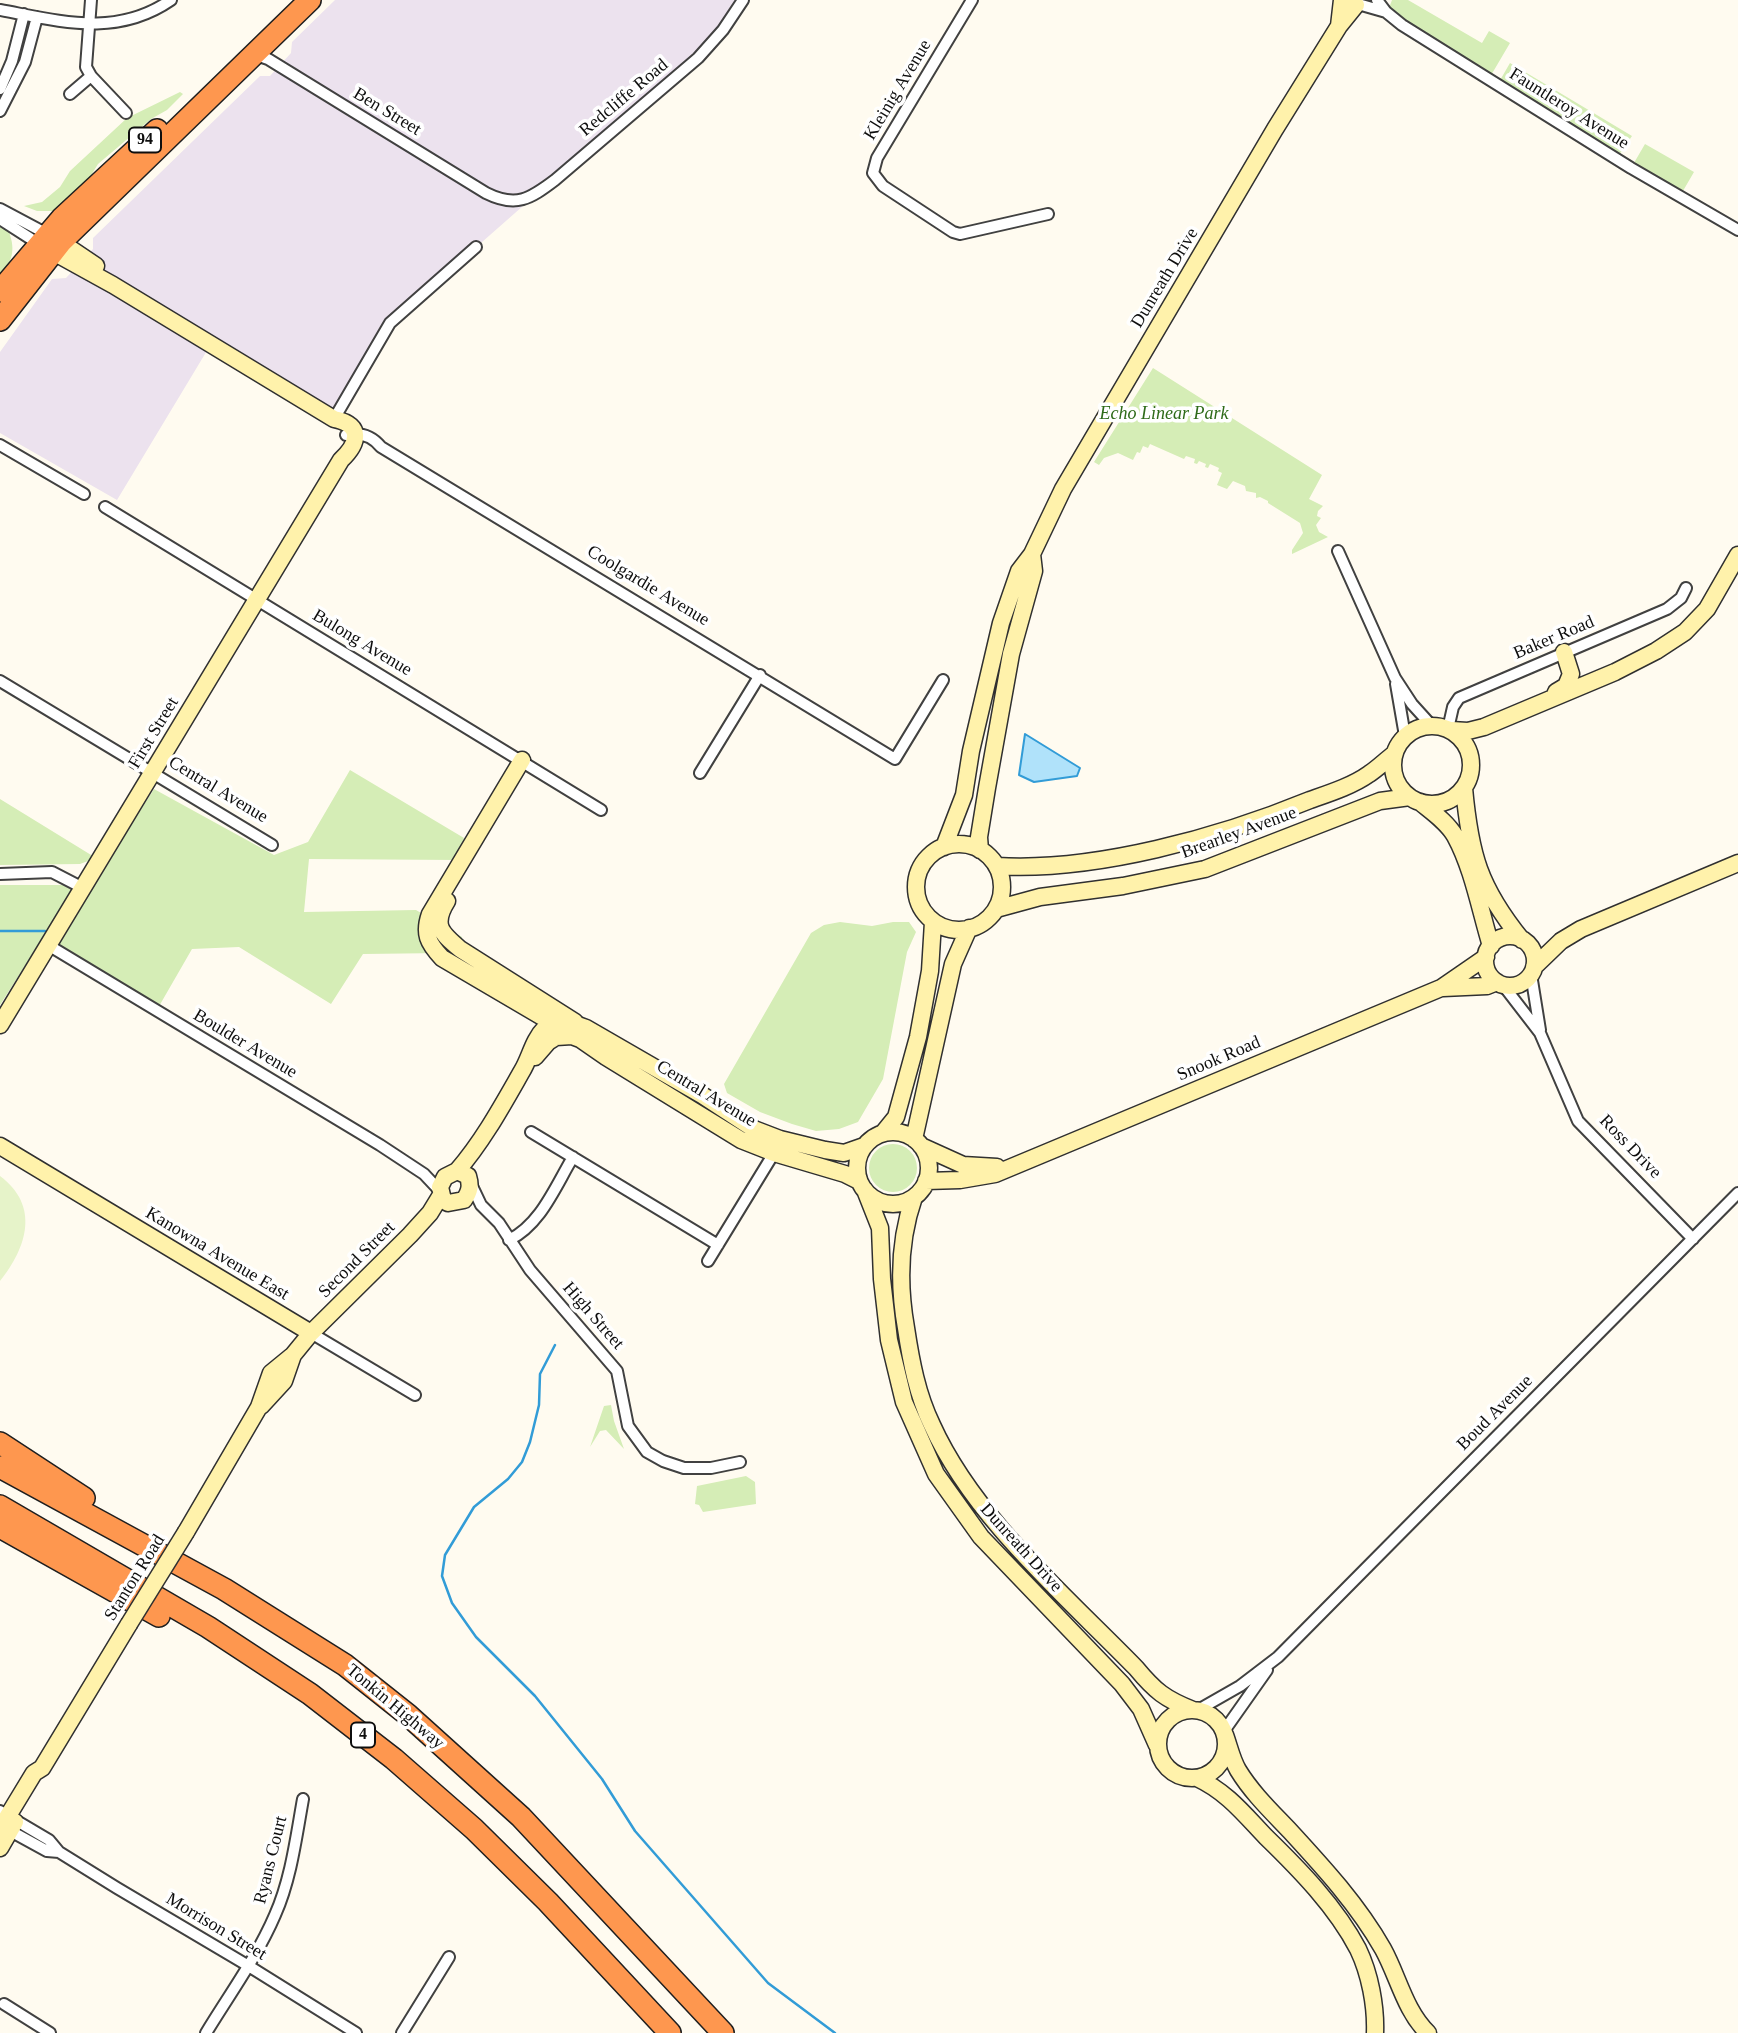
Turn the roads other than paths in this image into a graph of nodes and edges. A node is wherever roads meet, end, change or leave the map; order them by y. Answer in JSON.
{"nodes":[{"id":1,"x":91,"y":0,"type":"edge"},
{"id":2,"x":171,"y":0,"type":"edge"},
{"id":3,"x":298,"y":0,"type":"edge"},
{"id":4,"x":310,"y":0,"type":"edge"},
{"id":5,"x":743,"y":0,"type":"edge"},
{"id":6,"x":972,"y":0,"type":"edge"},
{"id":7,"x":1377,"y":0,"type":"edge"},
{"id":8,"x":1353,"y":2,"type":"edge"},
{"id":9,"x":0,"y":10,"type":"edge"},
{"id":10,"x":1386,"y":12,"type":"junction"},
{"id":11,"x":24,"y":14,"type":"junction"},
{"id":12,"x":37,"y":17,"type":"junction"},
{"id":13,"x":90,"y":24,"type":"junction"},
{"id":14,"x":251,"y":52,"type":"junction"},
{"id":15,"x":90,"y":76,"type":"junction"},
{"id":16,"x":0,"y":89,"type":"edge"},
{"id":17,"x":70,"y":94,"type":"dead end"},
{"id":18,"x":0,"y":111,"type":"edge"},
{"id":19,"x":126,"y":113,"type":"dead end"},
{"id":20,"x":510,"y":201,"type":"joint"},
{"id":21,"x":0,"y":209,"type":"edge"},
{"id":22,"x":1048,"y":214,"type":"dead end"},
{"id":23,"x":0,"y":219,"type":"edge"},
{"id":24,"x":1738,"y":230,"type":"edge"},
{"id":25,"x":50,"y":243,"type":"junction"},
{"id":26,"x":476,"y":247,"type":"dead end"},
{"id":27,"x":0,"y":291,"type":"edge"},
{"id":28,"x":0,"y":320,"type":"edge"},
{"id":29,"x":334,"y":419,"type":"junction"},
{"id":30,"x":352,"y":437,"type":"junction"},
{"id":31,"x":0,"y":445,"type":"edge"},
{"id":32,"x":85,"y":494,"type":"dead end"},
{"id":33,"x":105,"y":507,"type":"dead end"},
{"id":34,"x":1338,"y":551,"type":"dead end"},
{"id":35,"x":1032,"y":554,"type":"junction"},
{"id":36,"x":1738,"y":555,"type":"edge"},
{"id":37,"x":1686,"y":588,"type":"dead end"},
{"id":38,"x":256,"y":599,"type":"junction"},
{"id":39,"x":1563,"y":652,"type":"junction"},
{"id":40,"x":760,"y":675,"type":"junction"},
{"id":41,"x":1395,"y":678,"type":"junction"},
{"id":42,"x":943,"y":680,"type":"dead end"},
{"id":43,"x":0,"y":681,"type":"edge"},
{"id":44,"x":1527,"y":709,"type":"junction"},
{"id":45,"x":1431,"y":726,"type":"junction"},
{"id":46,"x":1450,"y":730,"type":"junction"},
{"id":47,"x":1405,"y":736,"type":"junction"},
{"id":48,"x":1394,"y":754,"type":"junction"},
{"id":49,"x":526,"y":763,"type":"junction"},
{"id":50,"x":152,"y":772,"type":"junction"},
{"id":51,"x":700,"y":773,"type":"dead end"},
{"id":52,"x":1464,"y":788,"type":"junction"},
{"id":53,"x":1415,"y":800,"type":"junction"},
{"id":54,"x":601,"y":810,"type":"dead end"},
{"id":55,"x":272,"y":845,"type":"dead end"},
{"id":56,"x":944,"y":847,"type":"junction"},
{"id":57,"x":980,"y":850,"type":"junction"},
{"id":58,"x":1738,"y":863,"type":"edge"},
{"id":59,"x":997,"y":866,"type":"junction"},
{"id":60,"x":0,"y":874,"type":"edge"},
{"id":61,"x":83,"y":888,"type":"junction"},
{"id":62,"x":996,"y":909,"type":"junction"},
{"id":63,"x":933,"y":922,"type":"junction"},
{"id":64,"x":969,"y":928,"type":"junction"},
{"id":65,"x":1522,"y":940,"type":"junction"},
{"id":66,"x":48,"y":945,"type":"junction"},
{"id":67,"x":1488,"y":951,"type":"junction"},
{"id":68,"x":1533,"y":971,"type":"junction"},
{"id":69,"x":1500,"y":983,"type":"junction"},
{"id":70,"x":1441,"y":988,"type":"junction"},
{"id":71,"x":513,"y":999,"type":"junction"},
{"id":72,"x":542,"y":1002,"type":"junction"},
{"id":73,"x":0,"y":1025,"type":"edge"},
{"id":74,"x":550,"y":1031,"type":"junction"},
{"id":75,"x":583,"y":1033,"type":"junction"},
{"id":76,"x":1540,"y":1033,"type":"junction"},
{"id":77,"x":531,"y":1132,"type":"dead end"},
{"id":78,"x":883,"y":1133,"type":"junction"},
{"id":79,"x":918,"y":1142,"type":"junction"},
{"id":80,"x":0,"y":1146,"type":"edge"},
{"id":81,"x":864,"y":1146,"type":"junction"},
{"id":82,"x":774,"y":1153,"type":"junction"},
{"id":83,"x":573,"y":1157,"type":"junction"},
{"id":84,"x":1013,"y":1166,"type":"junction"},
{"id":85,"x":926,"y":1181,"type":"junction"},
{"id":86,"x":862,"y":1186,"type":"junction"},
{"id":87,"x":454,"y":1187,"type":"junction"},
{"id":88,"x":1738,"y":1193,"type":"edge"},
{"id":89,"x":914,"y":1197,"type":"junction"},
{"id":90,"x":481,"y":1205,"type":"junction"},
{"id":91,"x":1693,"y":1239,"type":"junction"},
{"id":92,"x":509,"y":1240,"type":"junction"},
{"id":93,"x":718,"y":1245,"type":"junction"},
{"id":94,"x":708,"y":1261,"type":"dead end"},
{"id":95,"x":311,"y":1333,"type":"junction"},
{"id":96,"x":415,"y":1395,"type":"dead end"},
{"id":97,"x":0,"y":1443,"type":"edge"},
{"id":98,"x":740,"y":1462,"type":"dead end"},
{"id":99,"x":0,"y":1466,"type":"edge"},
{"id":100,"x":0,"y":1506,"type":"edge"},
{"id":101,"x":0,"y":1527,"type":"edge"},
{"id":102,"x":224,"y":1589,"type":"junction"},
{"id":103,"x":1278,"y":1657,"type":"junction"},
{"id":104,"x":1196,"y":1710,"type":"junction"},
{"id":105,"x":1224,"y":1733,"type":"junction"},
{"id":106,"x":1157,"y":1745,"type":"junction"},
{"id":107,"x":394,"y":1759,"type":"junction"},
{"id":108,"x":1197,"y":1778,"type":"junction"},
{"id":109,"x":303,"y":1799,"type":"dead end"},
{"id":110,"x":5,"y":1822,"type":"edge"},
{"id":111,"x":0,"y":1847,"type":"edge"},
{"id":112,"x":449,"y":1957,"type":"dead end"},
{"id":113,"x":247,"y":1965,"type":"junction"},
{"id":114,"x":4,"y":2004,"type":"dead end"},
{"id":115,"x":50,"y":2033,"type":"edge"},
{"id":116,"x":206,"y":2033,"type":"edge"},
{"id":117,"x":356,"y":2033,"type":"edge"},
{"id":118,"x":402,"y":2033,"type":"edge"},
{"id":119,"x":670,"y":2033,"type":"edge"},
{"id":120,"x":723,"y":2033,"type":"edge"},
{"id":121,"x":1375,"y":2033,"type":"edge"},
{"id":122,"x":1428,"y":2033,"type":"edge"}],
"edges":[{"from":1,"to":13,"type":"street"},
{"from":2,"to":13,"type":"street"},
{"from":3,"to":14,"type":"highway","number":"94"},
{"from":4,"to":14,"type":"highway","number":"94"},
{"from":5,"to":20,"type":"street","name":"Redcliffe Road"},
{"from":6,"to":22,"type":"street","name":"Kleinig Avenue"},
{"from":7,"to":10,"type":"street","name":"Fauntleroy Avenue"},
{"from":8,"to":10,"type":"street","name":"Fauntleroy Avenue"},
{"from":8,"to":35,"type":"main road","name":"Dunreath Drive"},
{"from":9,"to":11,"type":"street"},
{"from":10,"to":24,"type":"street","name":"Fauntleroy Avenue"},
{"from":11,"to":12,"type":"street"},
{"from":11,"to":16,"type":"street"},
{"from":12,"to":13,"type":"street"},
{"from":12,"to":18,"type":"street"},
{"from":13,"to":15,"type":"street"},
{"from":14,"to":20,"type":"street","name":"Ben Street"},
{"from":14,"to":25,"type":"highway","number":"94"},
{"from":15,"to":17,"type":"street"},
{"from":15,"to":19,"type":"street"},
{"from":21,"to":25,"type":"street","name":"Coolgardie Avenue"},
{"from":23,"to":25,"type":"street","name":"Coolgardie Avenue"},
{"from":25,"to":27,"type":"highway","number":"94"},
{"from":25,"to":28,"type":"highway","number":"94"},
{"from":25,"to":29,"type":"main road","name":"Coolgardie Avenue"},
{"from":26,"to":29,"type":"street"},
{"from":29,"to":30,"type":"main road","name":"Coolgardie Avenue"},
{"from":30,"to":38,"type":"main road","name":"First Street"},
{"from":30,"to":40,"type":"street","name":"Coolgardie Avenue"},
{"from":31,"to":32,"type":"street"},
{"from":33,"to":38,"type":"street","name":"Bulong Avenue"},
{"from":34,"to":41,"type":"street"},
{"from":35,"to":56,"type":"main road","name":"Dunreath Drive"},
{"from":35,"to":57,"type":"main road","name":"Dunreath Drive"},
{"from":36,"to":44,"type":"main road"},
{"from":37,"to":39,"type":"street","name":"Baker Road"},
{"from":38,"to":49,"type":"street","name":"Bulong Avenue"},
{"from":38,"to":50,"type":"main road","name":"First Street"},
{"from":39,"to":44,"type":"main road"},
{"from":39,"to":46,"type":"street","name":"Baker Road"},
{"from":40,"to":42,"type":"street","name":"Coolgardie Avenue"},
{"from":40,"to":51,"type":"street"},
{"from":41,"to":45,"type":"street"},
{"from":41,"to":47,"type":"street"},
{"from":43,"to":50,"type":"street","name":"Central Avenue"},
{"from":44,"to":46,"type":"main road"},
{"from":45,"to":46,"type":"main road"},
{"from":45,"to":47,"type":"main road"},
{"from":46,"to":52,"type":"main road"},
{"from":47,"to":48,"type":"main road"},
{"from":48,"to":53,"type":"main road"},
{"from":48,"to":59,"type":"main road","name":"Brearley Avenue"},
{"from":49,"to":54,"type":"street","name":"Bulong Avenue"},
{"from":49,"to":71,"type":"main road","name":"Central Avenue"},
{"from":49,"to":72,"type":"main road","name":"Central Avenue"},
{"from":50,"to":55,"type":"street","name":"Central Avenue"},
{"from":50,"to":61,"type":"main road","name":"First Street"},
{"from":52,"to":53,"type":"main road"},
{"from":52,"to":65,"type":"main road"},
{"from":53,"to":62,"type":"main road","name":"Brearley Avenue"},
{"from":53,"to":67,"type":"main road"},
{"from":56,"to":57,"type":"main road"},
{"from":56,"to":63,"type":"main road"},
{"from":57,"to":59,"type":"main road"},
{"from":58,"to":68,"type":"main road"},
{"from":59,"to":62,"type":"main road"},
{"from":60,"to":61,"type":"street"},
{"from":61,"to":66,"type":"main road","name":"First Street"},
{"from":62,"to":64,"type":"main road"},
{"from":63,"to":64,"type":"main road"},
{"from":63,"to":78,"type":"main road"},
{"from":64,"to":79,"type":"main road"},
{"from":65,"to":67,"type":"main road"},
{"from":65,"to":68,"type":"main road"},
{"from":66,"to":73,"type":"main road","name":"First Street"},
{"from":66,"to":87,"type":"street","name":"Boulder Avenue"},
{"from":67,"to":69,"type":"main road"},
{"from":67,"to":70,"type":"main road","name":"Snook Road"},
{"from":68,"to":69,"type":"main road"},
{"from":68,"to":76,"type":"street","name":"Ross Drive"},
{"from":69,"to":70,"type":"main road","name":"Snook Road"},
{"from":69,"to":76,"type":"street","name":"Ross Drive"},
{"from":70,"to":84,"type":"main road","name":"Snook Road"},
{"from":71,"to":74,"type":"main road","name":"Central Avenue"},
{"from":71,"to":74,"type":"main road","name":"Central Avenue"},
{"from":72,"to":74,"type":"main road"},
{"from":72,"to":75,"type":"main road","name":"Central Avenue"},
{"from":74,"to":75,"type":"main road","name":"Central Avenue"},
{"from":74,"to":87,"type":"main road","name":"Second Street"},
{"from":75,"to":81,"type":"main road","name":"Central Avenue"},
{"from":75,"to":82,"type":"main road","name":"Central Avenue"},
{"from":76,"to":91,"type":"street","name":"Ross Drive"},
{"from":77,"to":83,"type":"street"},
{"from":78,"to":79,"type":"main road"},
{"from":78,"to":81,"type":"main road"},
{"from":79,"to":84,"type":"main road","name":"Snook Road"},
{"from":79,"to":85,"type":"main road"},
{"from":80,"to":95,"type":"main road","name":"Kanowna Avenue East"},
{"from":81,"to":86,"type":"main road"},
{"from":82,"to":86,"type":"main road","name":"Central Avenue"},
{"from":82,"to":93,"type":"street"},
{"from":83,"to":92,"type":"street"},
{"from":83,"to":93,"type":"street"},
{"from":84,"to":85,"type":"main road","name":"Snook Road"},
{"from":85,"to":89,"type":"main road"},
{"from":86,"to":89,"type":"main road"},
{"from":86,"to":106,"type":"main road","name":"Dunreath Drive"},
{"from":87,"to":90,"type":"street","name":"Boulder Avenue"},
{"from":87,"to":90,"type":"street"},
{"from":87,"to":95,"type":"main road","name":"Second Street"},
{"from":88,"to":91,"type":"street","name":"Boud Avenue"},
{"from":89,"to":104,"type":"main road","name":"Dunreath Drive"},
{"from":90,"to":92,"type":"street","name":"High Street"},
{"from":91,"to":103,"type":"street","name":"Boud Avenue"},
{"from":92,"to":98,"type":"street","name":"High Street"},
{"from":93,"to":94,"type":"street"},
{"from":95,"to":96,"type":"street","name":"Kanowna Avenue East"},
{"from":95,"to":110,"type":"main road","name":"Stanton Road","bridge":true},
{"from":97,"to":102,"type":"highway","number":"4"},
{"from":99,"to":102,"type":"highway","name":"Tonkin Highway","number":"4"},
{"from":100,"to":107,"type":"highway","number":"4"},
{"from":101,"to":107,"type":"highway","number":"4"},
{"from":102,"to":120,"type":"highway","name":"Tonkin Highway","number":"4"},
{"from":103,"to":104,"type":"street","name":"Boud Avenue"},
{"from":103,"to":105,"type":"street","name":"Boud Avenue"},
{"from":104,"to":105,"type":"main road"},
{"from":104,"to":106,"type":"main road"},
{"from":105,"to":108,"type":"main road"},
{"from":105,"to":122,"type":"main road"},
{"from":106,"to":108,"type":"main road"},
{"from":107,"to":119,"type":"highway","number":"4"},
{"from":108,"to":121,"type":"main road"},
{"from":109,"to":113,"type":"street","name":"Ryans Court"},
{"from":110,"to":111,"type":"main road","name":"Stanton Road"},
{"from":110,"to":113,"type":"street","name":"Morrison Street"},
{"from":112,"to":118,"type":"street"},
{"from":113,"to":116,"type":"street","name":"Ryans Court"},
{"from":113,"to":117,"type":"street","name":"Morrison Street"},
{"from":114,"to":115,"type":"street"}]}
